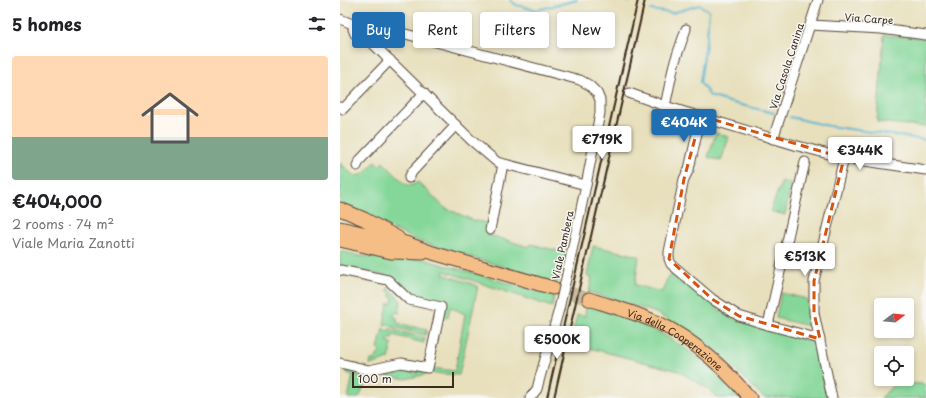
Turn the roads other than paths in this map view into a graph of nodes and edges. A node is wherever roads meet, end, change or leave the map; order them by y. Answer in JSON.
{"nodes":[{"id":1,"x":818,"y":0,"type":"edge"},
{"id":2,"x":340,"y":19,"type":"edge"},
{"id":3,"x":352,"y":24,"type":"edge"},
{"id":4,"x":811,"y":25,"type":"junction"},
{"id":5,"x":686,"y":30,"type":"dead end"},
{"id":6,"x":405,"y":34,"type":"edge"},
{"id":7,"x":926,"y":35,"type":"edge"},
{"id":8,"x":380,"y":48,"type":"edge"},
{"id":9,"x":390,"y":60,"type":"junction"},
{"id":10,"x":629,"y":93,"type":"dead end"},
{"id":11,"x":424,"y":94,"type":"junction"},
{"id":12,"x":340,"y":106,"type":"edge"},
{"id":13,"x":665,"y":106,"type":"junction"},
{"id":14,"x":701,"y":116,"type":"junction"},
{"id":15,"x":456,"y":125,"type":"junction"},
{"id":16,"x":773,"y":139,"type":"junction"},
{"id":17,"x":844,"y":158,"type":"junction"},
{"id":18,"x":805,"y":162,"type":"dead end"},
{"id":19,"x":503,"y":164,"type":"junction"},
{"id":20,"x":358,"y":166,"type":"dead end"},
{"id":21,"x":926,"y":170,"type":"edge"},
{"id":22,"x":409,"y":178,"type":"dead end"},
{"id":23,"x":586,"y":185,"type":"junction"},
{"id":24,"x":340,"y":209,"type":"edge"},
{"id":25,"x":340,"y":228,"type":"edge"},
{"id":26,"x":490,"y":230,"type":"dead end"},
{"id":27,"x":340,"y":240,"type":"edge"},
{"id":28,"x":406,"y":243,"type":"junction"},
{"id":29,"x":340,"y":247,"type":"edge"},
{"id":30,"x":391,"y":252,"type":"junction"},
{"id":31,"x":433,"y":253,"type":"junction"},
{"id":32,"x":340,"y":270,"type":"edge"},
{"id":33,"x":553,"y":288,"type":"tunnel mouth"},
{"id":34,"x":589,"y":299,"type":"tunnel mouth"},
{"id":35,"x":768,"y":325,"type":"junction"},
{"id":36,"x":820,"y":339,"type":"junction"},
{"id":37,"x":340,"y":363,"type":"edge"},
{"id":38,"x":530,"y":398,"type":"edge"},
{"id":39,"x":750,"y":398,"type":"edge"},
{"id":40,"x":832,"y":398,"type":"edge"}],
"edges":[{"from":1,"to":4,"type":"street","name":"Via Casola Canina"},
{"from":2,"to":3,"type":"street"},
{"from":4,"to":7,"type":"street","name":"Via Carpe"},
{"from":4,"to":16,"type":"street","name":"Via Casola Canina"},
{"from":5,"to":13,"type":"street"},
{"from":6,"to":23,"type":"street","name":"Viale Pambera"},
{"from":8,"to":9,"type":"street"},
{"from":9,"to":11,"type":"street"},
{"from":9,"to":12,"type":"street"},
{"from":10,"to":13,"type":"street"},
{"from":11,"to":15,"type":"street"},
{"from":11,"to":20,"type":"street"},
{"from":13,"to":14,"type":"street"},
{"from":14,"to":16,"type":"street"},
{"from":14,"to":35,"type":"street"},
{"from":15,"to":19,"type":"street"},
{"from":15,"to":22,"type":"street"},
{"from":16,"to":17,"type":"street"},
{"from":17,"to":21,"type":"street"},
{"from":17,"to":36,"type":"street"},
{"from":18,"to":35,"type":"street"},
{"from":19,"to":23,"type":"street"},
{"from":19,"to":26,"type":"street"},
{"from":23,"to":38,"type":"street","name":"Viale Pambera","bridge":true},
{"from":24,"to":28,"type":"highway"},
{"from":25,"to":28,"type":"highway"},
{"from":27,"to":30,"type":"highway"},
{"from":28,"to":31,"type":"highway"},
{"from":29,"to":30,"type":"highway"},
{"from":30,"to":31,"type":"highway"},
{"from":31,"to":33,"type":"highway"},
{"from":32,"to":37,"type":"street"},
{"from":34,"to":39,"type":"highway","name":"Via della Cooperazione"},
{"from":35,"to":36,"type":"street"},
{"from":36,"to":40,"type":"street"}]}
